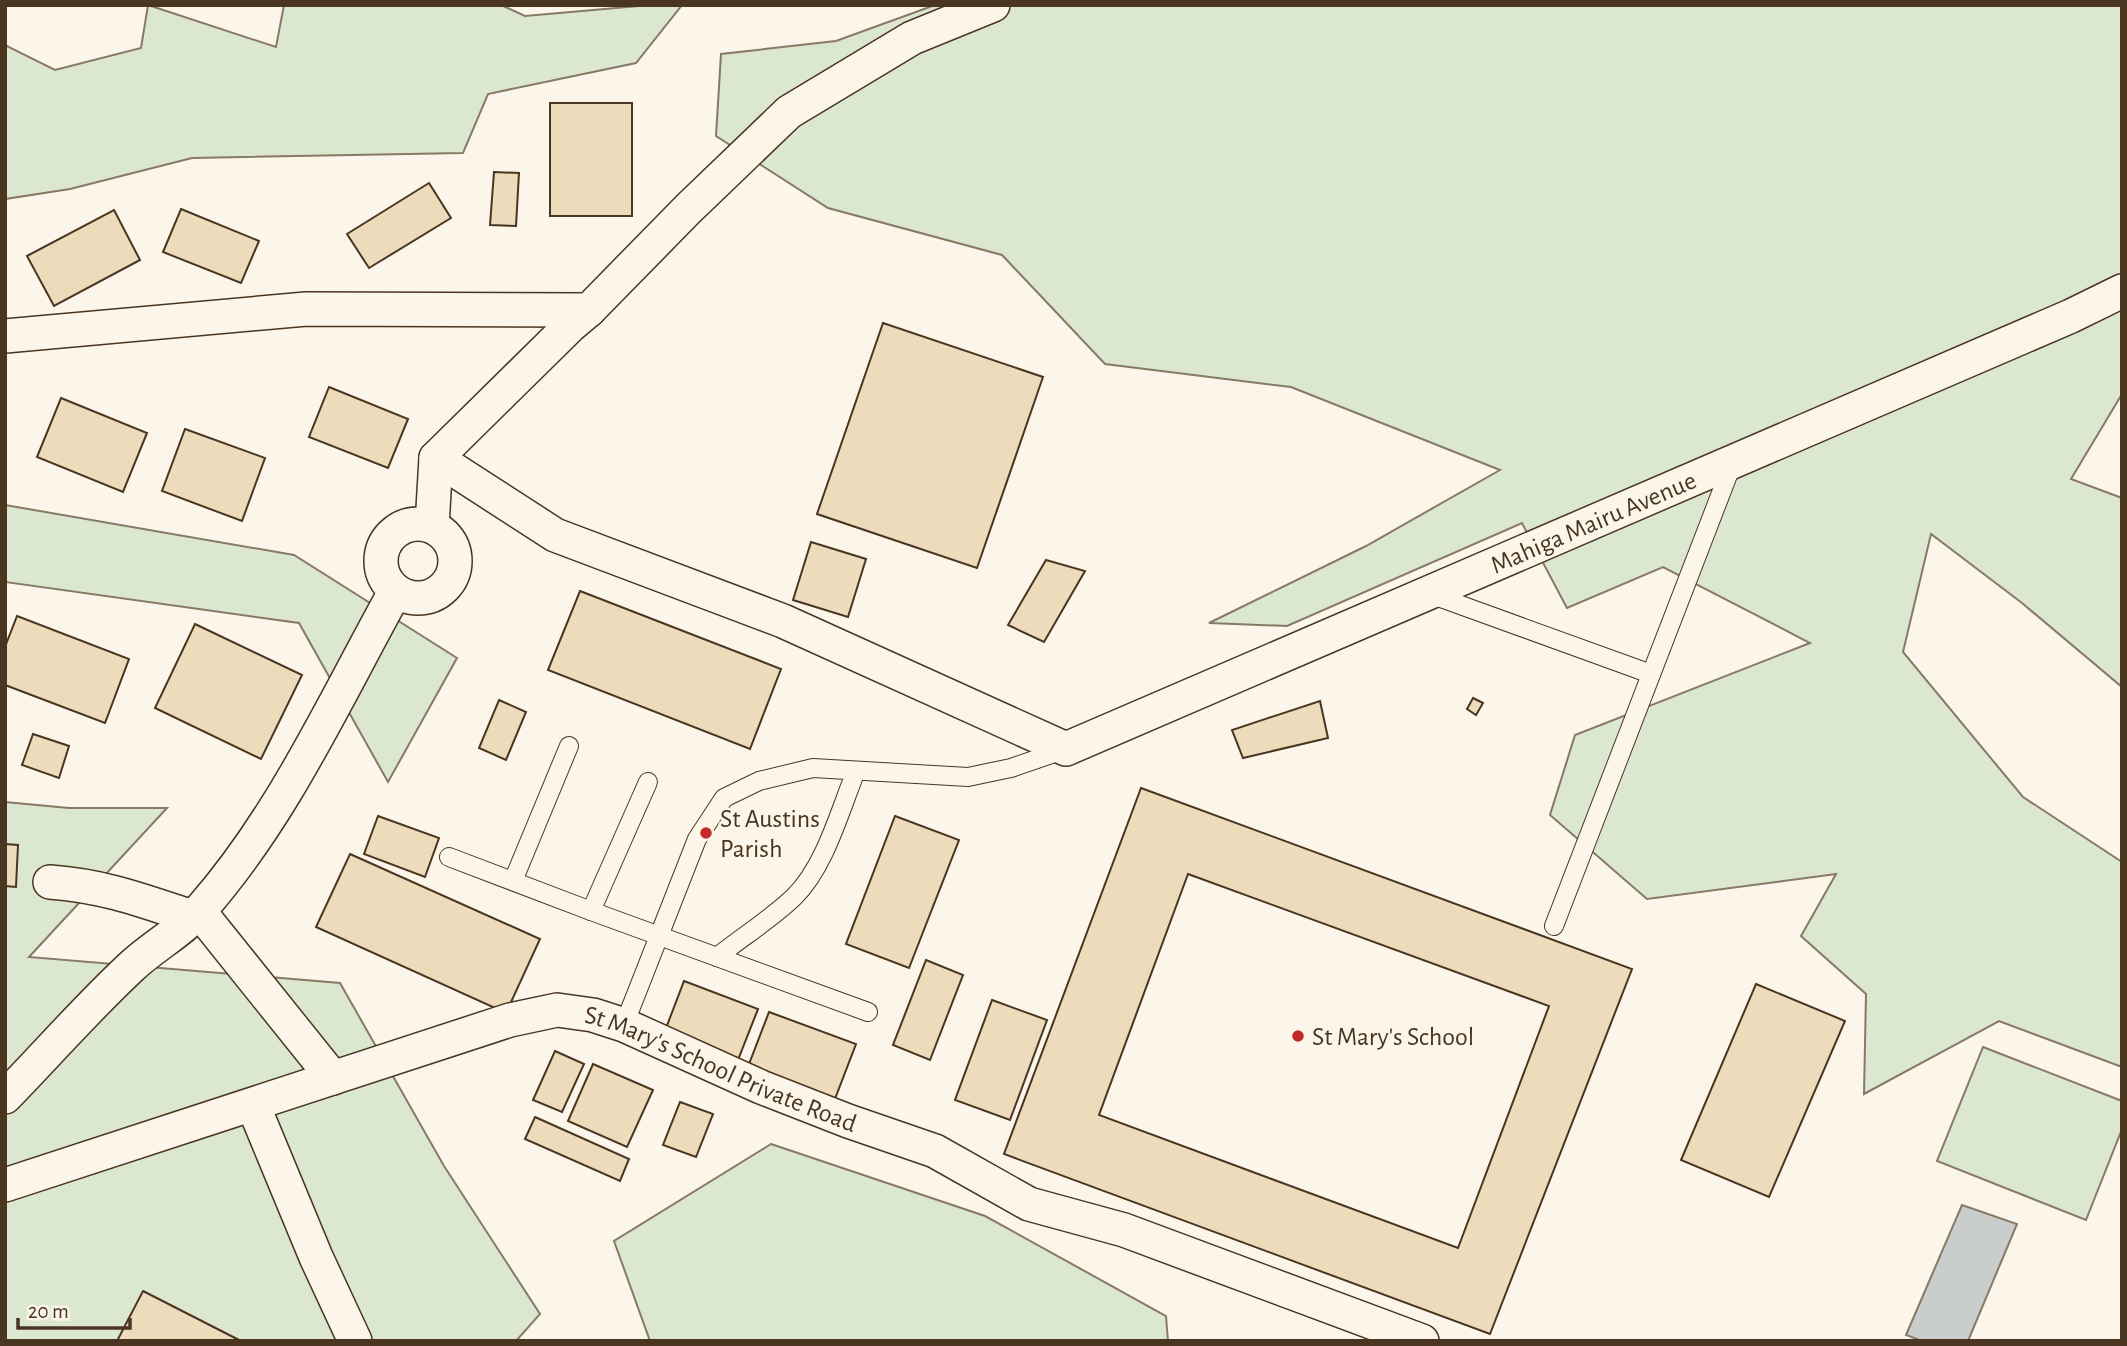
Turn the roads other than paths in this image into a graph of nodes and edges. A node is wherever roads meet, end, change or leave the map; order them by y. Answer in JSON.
{"nodes":[{"id":1,"x":993,"y":5,"type":"edge"},
{"id":2,"x":2122,"y":291,"type":"edge"},
{"id":3,"x":589,"y":310,"type":"junction"},
{"id":4,"x":5,"y":336,"type":"edge"},
{"id":5,"x":436,"y":458,"type":"junction"},
{"id":6,"x":1733,"y":462,"type":"junction"},
{"id":7,"x":432,"y":526,"type":"junction"},
{"id":8,"x":396,"y":592,"type":"junction"},
{"id":9,"x":1428,"y":594,"type":"junction"},
{"id":10,"x":1651,"y":674,"type":"junction"},
{"id":11,"x":569,"y":746,"type":"dead end"},
{"id":12,"x":1066,"y":749,"type":"junction"},
{"id":13,"x":856,"y":771,"type":"junction"},
{"id":14,"x":648,"y":782,"type":"dead end"},
{"id":15,"x":449,"y":857,"type":"dead end"},
{"id":16,"x":513,"y":881,"type":"junction"},
{"id":17,"x":50,"y":882,"type":"dead end"},
{"id":18,"x":591,"y":911,"type":"junction"},
{"id":19,"x":196,"y":914,"type":"junction"},
{"id":20,"x":1553,"y":926,"type":"dead end"},
{"id":21,"x":660,"y":936,"type":"junction"},
{"id":22,"x":717,"y":957,"type":"junction"},
{"id":23,"x":868,"y":1012,"type":"dead end"},
{"id":24,"x":624,"y":1025,"type":"junction"},
{"id":25,"x":333,"y":1079,"type":"junction"},
{"id":26,"x":5,"y":1097,"type":"edge"},
{"id":27,"x":253,"y":1105,"type":"junction"},
{"id":28,"x":5,"y":1185,"type":"edge"},
{"id":29,"x":355,"y":1341,"type":"edge"},
{"id":30,"x":1422,"y":1341,"type":"edge"}],
"edges":[{"from":1,"to":3,"type":"street"},
{"from":2,"to":6,"type":"street","name":"Mahiga Mairu Avenue"},
{"from":3,"to":4,"type":"street"},
{"from":3,"to":5,"type":"street"},
{"from":5,"to":7,"type":"street"},
{"from":5,"to":12,"type":"street"},
{"from":6,"to":9,"type":"street","name":"Mahiga Mairu Avenue"},
{"from":6,"to":10,"type":"lane"},
{"from":7,"to":8,"type":"street"},
{"from":7,"to":8,"type":"street"},
{"from":8,"to":19,"type":"street"},
{"from":9,"to":10,"type":"lane"},
{"from":9,"to":12,"type":"street","name":"Mahiga Mairu Avenue"},
{"from":10,"to":20,"type":"lane"},
{"from":11,"to":16,"type":"lane"},
{"from":12,"to":13,"type":"lane"},
{"from":13,"to":21,"type":"lane"},
{"from":13,"to":22,"type":"lane"},
{"from":14,"to":18,"type":"lane"},
{"from":15,"to":16,"type":"lane"},
{"from":16,"to":18,"type":"lane"},
{"from":17,"to":19,"type":"street"},
{"from":18,"to":21,"type":"lane"},
{"from":19,"to":25,"type":"street"},
{"from":19,"to":26,"type":"street"},
{"from":21,"to":22,"type":"lane"},
{"from":21,"to":24,"type":"lane"},
{"from":22,"to":23,"type":"lane"},
{"from":24,"to":25,"type":"street","name":"St Mary's School Private Road"},
{"from":24,"to":30,"type":"street","name":"St Mary's School Private Road"},
{"from":25,"to":27,"type":"street","name":"St Mary's School Private Road"},
{"from":27,"to":28,"type":"street","name":"St Mary's School Private Road"},
{"from":27,"to":29,"type":"street"}]}
